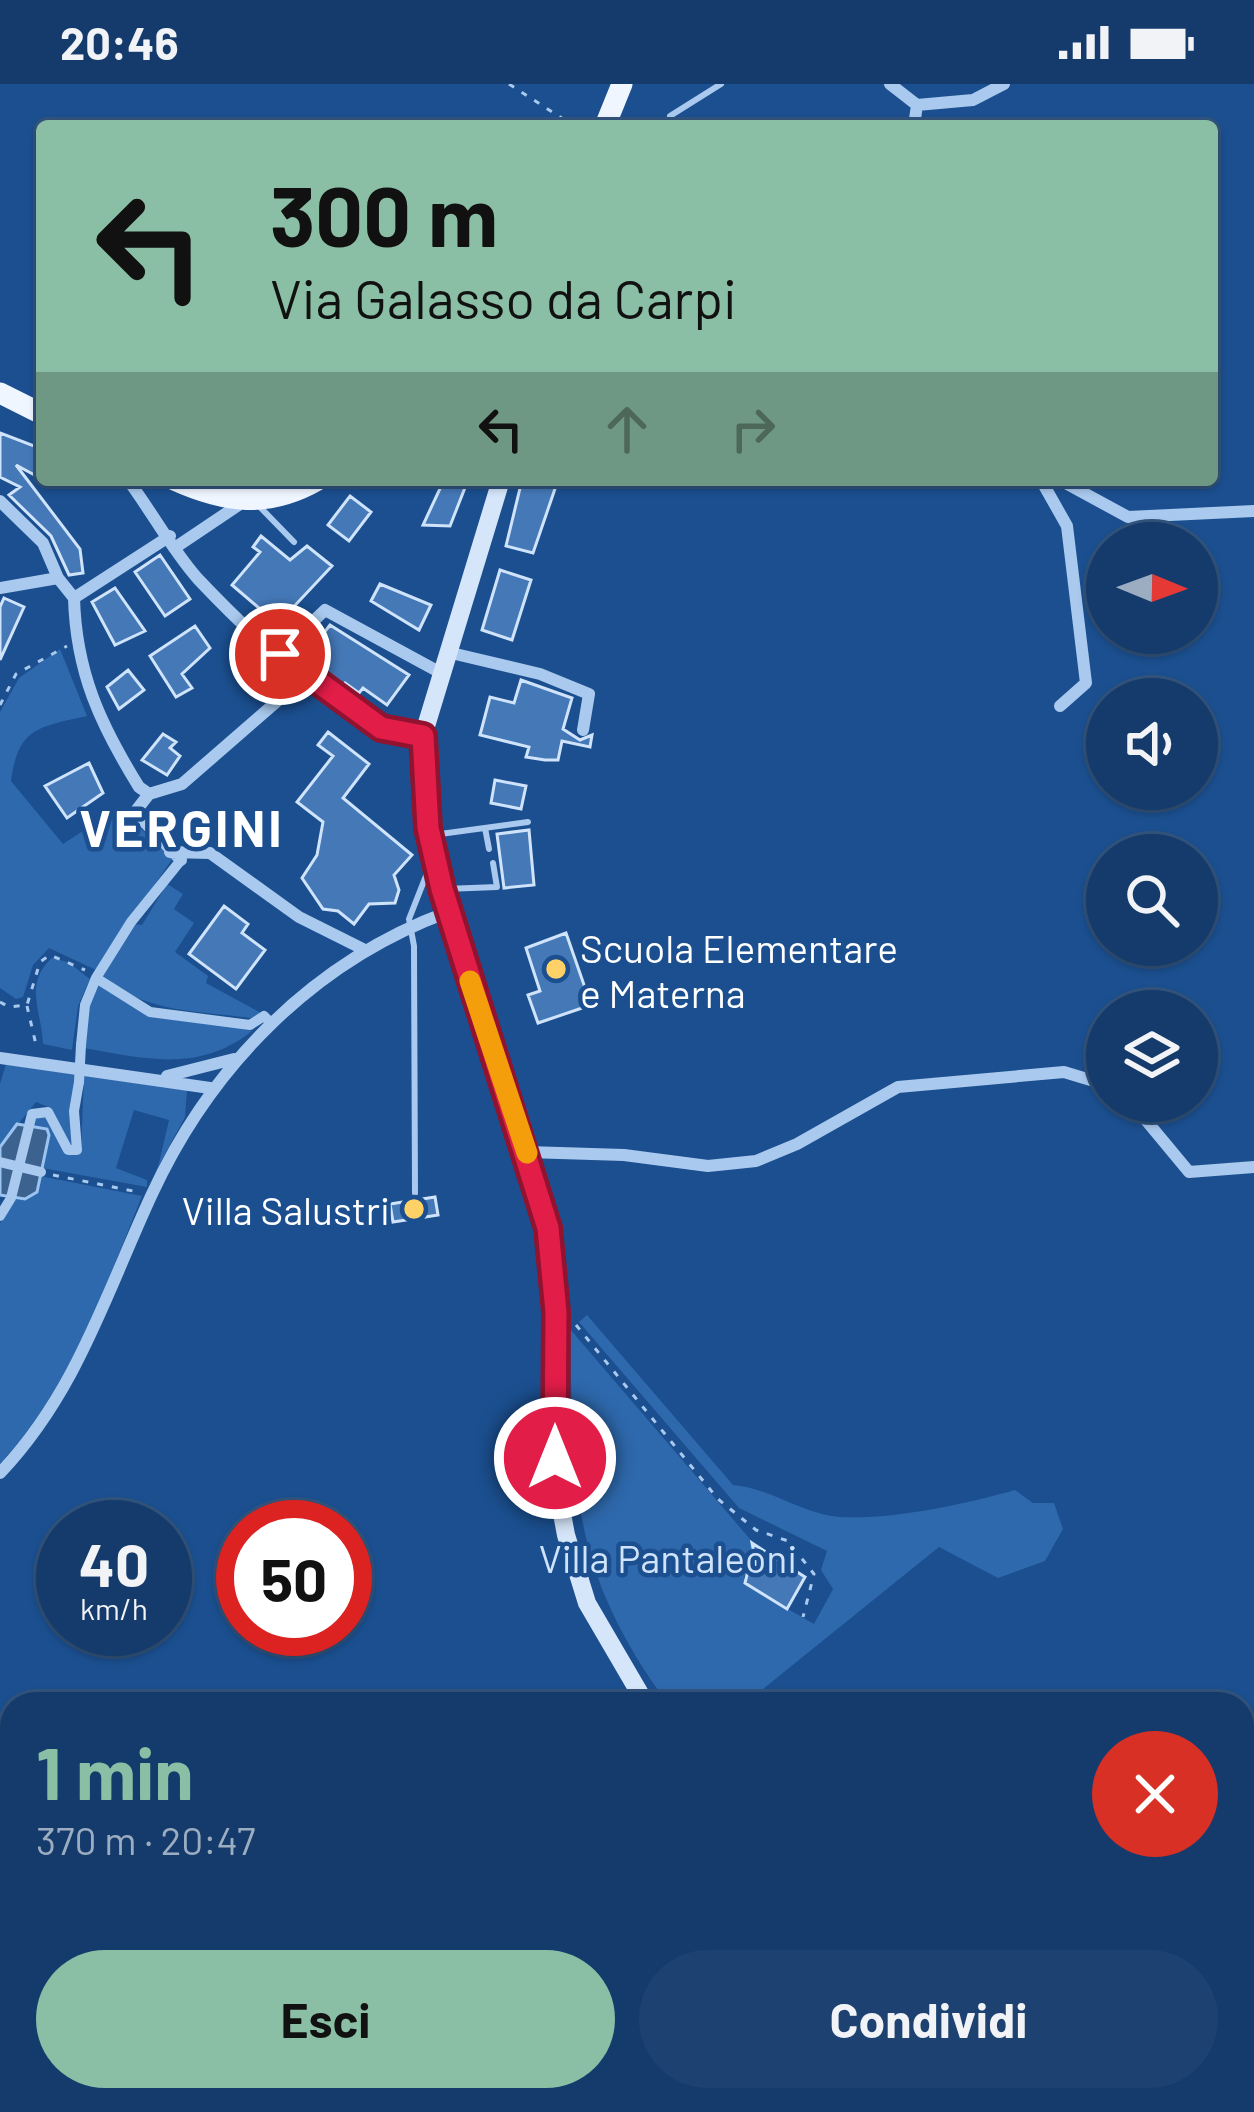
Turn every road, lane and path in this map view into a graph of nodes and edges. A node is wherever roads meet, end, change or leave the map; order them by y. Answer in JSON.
{"nodes":[{"id":1,"x":508,"y":84,"type":"edge"},
{"id":2,"x":622,"y":84,"type":"edge"},
{"id":3,"x":721,"y":84,"type":"edge"},
{"id":4,"x":890,"y":84,"type":"edge"},
{"id":5,"x":1004,"y":84,"type":"edge"},
{"id":6,"x":916,"y":105,"type":"junction"},
{"id":7,"x":565,"y":120,"type":"edge"},
{"id":8,"x":607,"y":120,"type":"edge"},
{"id":9,"x":669,"y":120,"type":"edge"},
{"id":10,"x":915,"y":120,"type":"edge"},
{"id":11,"x":0,"y":393,"type":"edge"},
{"id":12,"x":36,"y":411,"type":"edge"},
{"id":13,"x":132,"y":486,"type":"edge"},
{"id":14,"x":195,"y":486,"type":"edge"},
{"id":15,"x":305,"y":486,"type":"edge"},
{"id":16,"x":498,"y":486,"type":"edge"},
{"id":17,"x":1044,"y":486,"type":"edge"},
{"id":18,"x":1071,"y":486,"type":"edge"},
{"id":19,"x":0,"y":501,"type":"edge"},
{"id":20,"x":250,"y":502,"type":"junction"},
{"id":21,"x":1254,"y":512,"type":"edge"},
{"id":22,"x":173,"y":542,"type":"junction"},
{"id":23,"x":294,"y":542,"type":"dead end"},
{"id":24,"x":58,"y":578,"type":"junction"},
{"id":25,"x":0,"y":588,"type":"edge"},
{"id":26,"x":74,"y":598,"type":"junction"},
{"id":27,"x":75,"y":644,"type":"junction"},
{"id":28,"x":447,"y":652,"type":"junction"},
{"id":29,"x":280,"y":654,"type":"junction"},
{"id":30,"x":441,"y":673,"type":"junction"},
{"id":31,"x":305,"y":677,"type":"junction"},
{"id":32,"x":0,"y":705,"type":"edge"},
{"id":33,"x":1060,"y":706,"type":"dead end"},
{"id":34,"x":584,"y":730,"type":"dead end"},
{"id":35,"x":423,"y":736,"type":"junction"},
{"id":36,"x":149,"y":794,"type":"junction"},
{"id":37,"x":528,"y":822,"type":"dead end"},
{"id":38,"x":485,"y":828,"type":"junction"},
{"id":39,"x":431,"y":844,"type":"junction"},
{"id":40,"x":489,"y":849,"type":"dead end"},
{"id":41,"x":175,"y":856,"type":"junction"},
{"id":42,"x":494,"y":863,"type":"dead end"},
{"id":43,"x":442,"y":889,"type":"junction"},
{"id":44,"x":448,"y":912,"type":"junction"},
{"id":45,"x":409,"y":926,"type":"junction"},
{"id":46,"x":363,"y":949,"type":"junction"},
{"id":47,"x":97,"y":978,"type":"junction"},
{"id":48,"x":0,"y":1001,"type":"edge"},
{"id":49,"x":27,"y":1005,"type":"junction"},
{"id":50,"x":272,"y":1024,"type":"junction"},
{"id":51,"x":241,"y":1056,"type":"junction"},
{"id":52,"x":0,"y":1058,"type":"edge"},
{"id":53,"x":35,"y":1063,"type":"junction"},
{"id":54,"x":149,"y":1077,"type":"junction"},
{"id":55,"x":1086,"y":1079,"type":"edge"},
{"id":56,"x":210,"y":1088,"type":"junction"},
{"id":57,"x":1147,"y":1122,"type":"edge"},
{"id":58,"x":526,"y":1152,"type":"junction"},
{"id":59,"x":0,"y":1162,"type":"edge"},
{"id":60,"x":18,"y":1167,"type":"junction"},
{"id":61,"x":1254,"y":1167,"type":"edge"},
{"id":62,"x":41,"y":1172,"type":"joint"},
{"id":63,"x":415,"y":1193,"type":"dead end"},
{"id":64,"x":151,"y":1195,"type":"junction"},
{"id":65,"x":0,"y":1216,"type":"edge"},
{"id":66,"x":556,"y":1312,"type":"junction"},
{"id":67,"x":0,"y":1473,"type":"edge"},
{"id":68,"x":803,"y":1616,"type":"dead end"},
{"id":69,"x":639,"y":1692,"type":"edge"}],
"edges":[{"from":1,"to":7,"type":"path"},
{"from":2,"to":8,"type":"main road"},
{"from":3,"to":9,"type":"lane"},
{"from":4,"to":6,"type":"street"},
{"from":5,"to":6,"type":"street"},
{"from":6,"to":10,"type":"street"},
{"from":11,"to":12,"type":"main road"},
{"from":13,"to":22,"type":"street"},
{"from":14,"to":20,"type":"main road"},
{"from":15,"to":20,"type":"main road"},
{"from":16,"to":28,"type":"main road"},
{"from":17,"to":33,"type":"street"},
{"from":18,"to":21,"type":"street"},
{"from":19,"to":24,"type":"street"},
{"from":20,"to":22,"type":"street"},
{"from":20,"to":23,"type":"lane"},
{"from":22,"to":26,"type":"street"},
{"from":22,"to":29,"type":"street"},
{"from":24,"to":25,"type":"street"},
{"from":24,"to":26,"type":"street"},
{"from":26,"to":27,"type":"street"},
{"from":27,"to":32,"type":"path"},
{"from":27,"to":36,"type":"street"},
{"from":28,"to":30,"type":"main road"},
{"from":28,"to":34,"type":"street"},
{"from":29,"to":30,"type":"street"},
{"from":29,"to":31,"type":"street"},
{"from":30,"to":35,"type":"main road"},
{"from":31,"to":35,"type":"street"},
{"from":31,"to":36,"type":"street"},
{"from":35,"to":39,"type":"main road"},
{"from":36,"to":41,"type":"street"},
{"from":37,"to":38,"type":"lane"},
{"from":38,"to":39,"type":"lane"},
{"from":38,"to":40,"type":"lane"},
{"from":39,"to":43,"type":"main road"},
{"from":39,"to":45,"type":"lane"},
{"from":41,"to":46,"type":"street"},
{"from":41,"to":47,"type":"street"},
{"from":42,"to":43,"type":"lane"},
{"from":43,"to":44,"type":"main road"},
{"from":44,"to":45,"type":"street"},
{"from":44,"to":58,"type":"main road"},
{"from":45,"to":46,"type":"street"},
{"from":45,"to":63,"type":"lane"},
{"from":46,"to":50,"type":"street"},
{"from":47,"to":49,"type":"path"},
{"from":47,"to":50,"type":"street"},
{"from":47,"to":60,"type":"street","bridge":true},
{"from":48,"to":49,"type":"path"},
{"from":49,"to":53,"type":"path"},
{"from":50,"to":51,"type":"street"},
{"from":51,"to":54,"type":"street"},
{"from":51,"to":56,"type":"street"},
{"from":52,"to":53,"type":"street"},
{"from":53,"to":54,"type":"street"},
{"from":54,"to":56,"type":"street"},
{"from":55,"to":58,"type":"street"},
{"from":56,"to":64,"type":"street"},
{"from":57,"to":61,"type":"street"},
{"from":58,"to":66,"type":"main road"},
{"from":59,"to":60,"type":"street"},
{"from":60,"to":62,"type":"street"},
{"from":60,"to":65,"type":"street"},
{"from":62,"to":64,"type":"path"},
{"from":64,"to":67,"type":"street"},
{"from":66,"to":68,"type":"path"},
{"from":66,"to":69,"type":"main road"}]}
